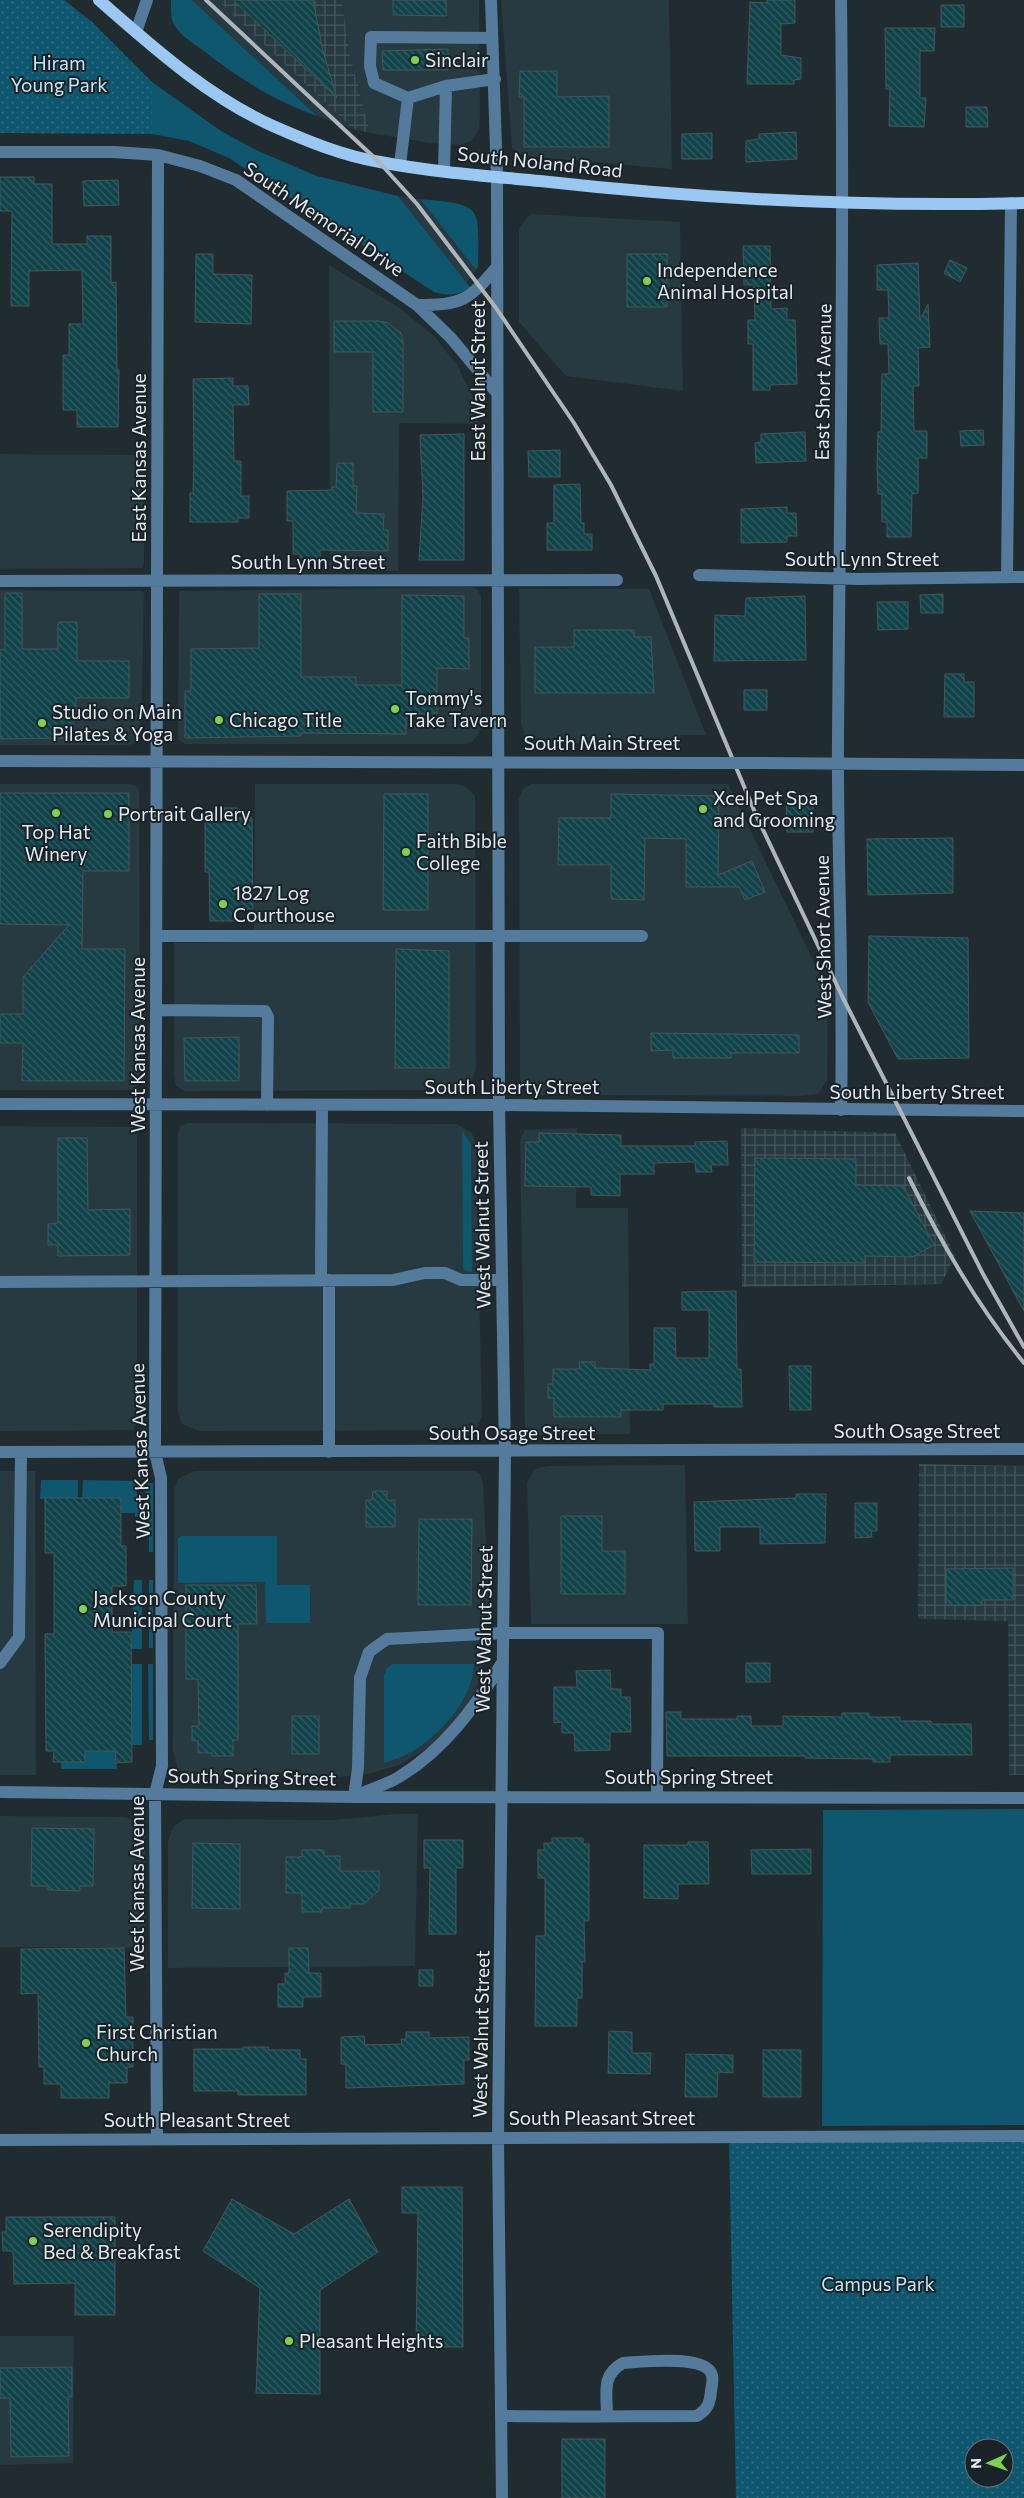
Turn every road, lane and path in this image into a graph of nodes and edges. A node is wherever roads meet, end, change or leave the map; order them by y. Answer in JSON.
{"nodes":[{"id":1,"x":99,"y":0,"type":"edge"},
{"id":2,"x":147,"y":0,"type":"edge"},
{"id":3,"x":491,"y":0,"type":"edge"},
{"id":4,"x":841,"y":0,"type":"edge"},
{"id":5,"x":136,"y":32,"type":"junction"},
{"id":6,"x":492,"y":38,"type":"junction"},
{"id":7,"x":494,"y":79,"type":"junction"},
{"id":8,"x":446,"y":86,"type":"junction"},
{"id":9,"x":408,"y":98,"type":"junction"},
{"id":10,"x":0,"y":152,"type":"edge"},
{"id":11,"x":158,"y":155,"type":"junction"},
{"id":12,"x":400,"y":165,"type":"junction"},
{"id":13,"x":444,"y":171,"type":"junction"},
{"id":14,"x":497,"y":177,"type":"junction"},
{"id":15,"x":844,"y":202,"type":"junction"},
{"id":16,"x":1018,"y":203,"type":"edge"},
{"id":17,"x":497,"y":267,"type":"junction"},
{"id":18,"x":417,"y":305,"type":"junction"},
{"id":19,"x":497,"y":393,"type":"junction"},
{"id":20,"x":699,"y":575,"type":"dead end"},
{"id":21,"x":1007,"y":577,"type":"junction"},
{"id":22,"x":1024,"y":577,"type":"edge"},
{"id":23,"x":840,"y":579,"type":"junction"},
{"id":24,"x":498,"y":580,"type":"junction"},
{"id":25,"x":616,"y":580,"type":"dead end"},
{"id":26,"x":0,"y":581,"type":"edge"},
{"id":27,"x":158,"y":581,"type":"junction"},
{"id":28,"x":158,"y":760,"type":"junction"},
{"id":29,"x":0,"y":761,"type":"edge"},
{"id":30,"x":500,"y":761,"type":"junction"},
{"id":31,"x":838,"y":765,"type":"junction"},
{"id":32,"x":1024,"y":765,"type":"edge"},
{"id":33,"x":157,"y":936,"type":"junction"},
{"id":34,"x":499,"y":936,"type":"junction"},
{"id":35,"x":642,"y":936,"type":"dead end"},
{"id":36,"x":156,"y":1010,"type":"junction"},
{"id":37,"x":0,"y":1104,"type":"edge"},
{"id":38,"x":156,"y":1104,"type":"junction"},
{"id":39,"x":267,"y":1104,"type":"junction"},
{"id":40,"x":322,"y":1105,"type":"junction"},
{"id":41,"x":499,"y":1105,"type":"junction"},
{"id":42,"x":841,"y":1110,"type":"junction"},
{"id":43,"x":1024,"y":1111,"type":"edge"},
{"id":44,"x":156,"y":1280,"type":"junction"},
{"id":45,"x":325,"y":1280,"type":"junction"},
{"id":46,"x":502,"y":1280,"type":"junction"},
{"id":47,"x":0,"y":1282,"type":"edge"},
{"id":48,"x":1024,"y":1448,"type":"edge"},
{"id":49,"x":0,"y":1452,"type":"edge"},
{"id":50,"x":21,"y":1452,"type":"junction"},
{"id":51,"x":155,"y":1452,"type":"junction"},
{"id":52,"x":330,"y":1452,"type":"junction"},
{"id":53,"x":505,"y":1452,"type":"junction"},
{"id":54,"x":502,"y":1634,"type":"junction"},
{"id":55,"x":502,"y":1663,"type":"junction"},
{"id":56,"x":0,"y":1664,"type":"edge"},
{"id":57,"x":0,"y":1792,"type":"edge"},
{"id":58,"x":155,"y":1794,"type":"junction"},
{"id":59,"x":502,"y":1795,"type":"junction"},
{"id":60,"x":354,"y":1796,"type":"junction"},
{"id":61,"x":657,"y":1796,"type":"junction"},
{"id":62,"x":1024,"y":1798,"type":"edge"},
{"id":63,"x":1024,"y":2136,"type":"edge"},
{"id":64,"x":498,"y":2138,"type":"junction"},
{"id":65,"x":157,"y":2139,"type":"junction"},
{"id":66,"x":0,"y":2140,"type":"edge"},
{"id":67,"x":501,"y":2416,"type":"junction"},
{"id":68,"x":607,"y":2416,"type":"junction"},
{"id":69,"x":502,"y":2498,"type":"edge"}],
"edges":[{"from":1,"to":5,"type":"main road","name":"South Noland Road"},
{"from":2,"to":5,"type":"street"},
{"from":3,"to":6,"type":"street","name":"East Walnut Street"},
{"from":4,"to":15,"type":"street","name":"East Short Avenue"},
{"from":5,"to":12,"type":"main road","name":"South Noland Road"},
{"from":6,"to":7,"type":"street","name":"East Walnut Street"},
{"from":6,"to":9,"type":"street"},
{"from":7,"to":8,"type":"street"},
{"from":7,"to":14,"type":"street","name":"East Walnut Street"},
{"from":8,"to":9,"type":"street"},
{"from":8,"to":13,"type":"street"},
{"from":9,"to":12,"type":"street"},
{"from":10,"to":11,"type":"street","name":"South Memorial Drive"},
{"from":11,"to":18,"type":"street","name":"South Memorial Drive"},
{"from":11,"to":27,"type":"street","name":"East Kansas Avenue"},
{"from":12,"to":13,"type":"main road","name":"South Noland Road"},
{"from":13,"to":14,"type":"main road","name":"South Noland Road"},
{"from":14,"to":15,"type":"main road","name":"South Noland Road"},
{"from":14,"to":17,"type":"street","name":"East Walnut Street"},
{"from":15,"to":16,"type":"main road","name":"South Noland Road"},
{"from":15,"to":23,"type":"street","name":"East Short Avenue"},
{"from":16,"to":21,"type":"street"},
{"from":17,"to":18,"type":"street"},
{"from":17,"to":19,"type":"street","name":"East Walnut Street"},
{"from":18,"to":19,"type":"street","name":"South Memorial Drive"},
{"from":19,"to":24,"type":"street","name":"East Walnut Street"},
{"from":20,"to":23,"type":"street","name":"South Lynn Street"},
{"from":21,"to":22,"type":"street","name":"South Lynn Street"},
{"from":21,"to":23,"type":"street","name":"South Lynn Street"},
{"from":23,"to":31,"type":"street","name":"East Short Avenue"},
{"from":24,"to":25,"type":"street","name":"South Lynn Street"},
{"from":24,"to":27,"type":"street","name":"South Lynn Street"},
{"from":24,"to":30,"type":"street","name":"East Walnut Street"},
{"from":26,"to":27,"type":"street","name":"South Lynn Street"},
{"from":27,"to":28,"type":"street","name":"East Kansas Avenue"},
{"from":28,"to":29,"type":"street","name":"South Main Street"},
{"from":28,"to":30,"type":"street","name":"South Main Street"},
{"from":28,"to":33,"type":"street","name":"West Kansas Avenue"},
{"from":30,"to":31,"type":"street","name":"South Main Street","bridge":true},
{"from":30,"to":34,"type":"street","name":"West Walnut Street"},
{"from":31,"to":32,"type":"street","name":"South Main Street"},
{"from":31,"to":42,"type":"street","name":"West Short Avenue"},
{"from":33,"to":34,"type":"street"},
{"from":33,"to":36,"type":"street","name":"West Kansas Avenue"},
{"from":34,"to":35,"type":"street"},
{"from":34,"to":41,"type":"street","name":"West Walnut Street"},
{"from":36,"to":38,"type":"street","name":"West Kansas Avenue"},
{"from":36,"to":39,"type":"street"},
{"from":37,"to":38,"type":"street","name":"South Liberty Street"},
{"from":38,"to":39,"type":"street","name":"South Liberty Street"},
{"from":38,"to":44,"type":"street","name":"West Kansas Avenue"},
{"from":39,"to":40,"type":"street","name":"South Liberty Street"},
{"from":40,"to":41,"type":"street","name":"South Liberty Street"},
{"from":40,"to":45,"type":"street"},
{"from":41,"to":42,"type":"street","name":"South Liberty Street"},
{"from":41,"to":46,"type":"street","name":"West Walnut Street"},
{"from":42,"to":43,"type":"street","name":"South Liberty Street"},
{"from":44,"to":45,"type":"street"},
{"from":44,"to":47,"type":"street"},
{"from":44,"to":51,"type":"street","name":"West Kansas Avenue"},
{"from":45,"to":46,"type":"street"},
{"from":45,"to":52,"type":"street"},
{"from":46,"to":53,"type":"street","name":"West Walnut Street"},
{"from":48,"to":53,"type":"street","name":"South Osage Street"},
{"from":49,"to":50,"type":"street","name":"South Osage Street"},
{"from":50,"to":51,"type":"street","name":"South Osage Street"},
{"from":50,"to":56,"type":"street"},
{"from":51,"to":52,"type":"street","name":"South Osage Street"},
{"from":51,"to":58,"type":"street","name":"West Kansas Avenue"},
{"from":52,"to":53,"type":"street","name":"South Osage Street"},
{"from":53,"to":54,"type":"street","name":"West Walnut Street"},
{"from":54,"to":55,"type":"street","name":"West Walnut Street"},
{"from":54,"to":60,"type":"street"},
{"from":54,"to":61,"type":"street"},
{"from":55,"to":59,"type":"street","name":"West Walnut Street"},
{"from":55,"to":60,"type":"street","name":"South Spring Street"},
{"from":57,"to":58,"type":"street","name":"South Spring Street"},
{"from":58,"to":60,"type":"street","name":"South Spring Street"},
{"from":58,"to":65,"type":"street","name":"West Kansas Avenue"},
{"from":59,"to":60,"type":"street","name":"South Spring Street"},
{"from":59,"to":61,"type":"street","name":"South Spring Street"},
{"from":59,"to":64,"type":"street","name":"West Walnut Street"},
{"from":61,"to":62,"type":"street","name":"South Spring Street"},
{"from":63,"to":64,"type":"street","name":"South Pleasant Street"},
{"from":64,"to":65,"type":"street","name":"South Pleasant Street"},
{"from":64,"to":67,"type":"street","name":"West Walnut Street"},
{"from":65,"to":66,"type":"street","name":"South Pleasant Street"},
{"from":67,"to":68,"type":"street"},
{"from":67,"to":69,"type":"street","name":"West Walnut Street"},
{"from":68,"to":68,"type":"street"}]}
